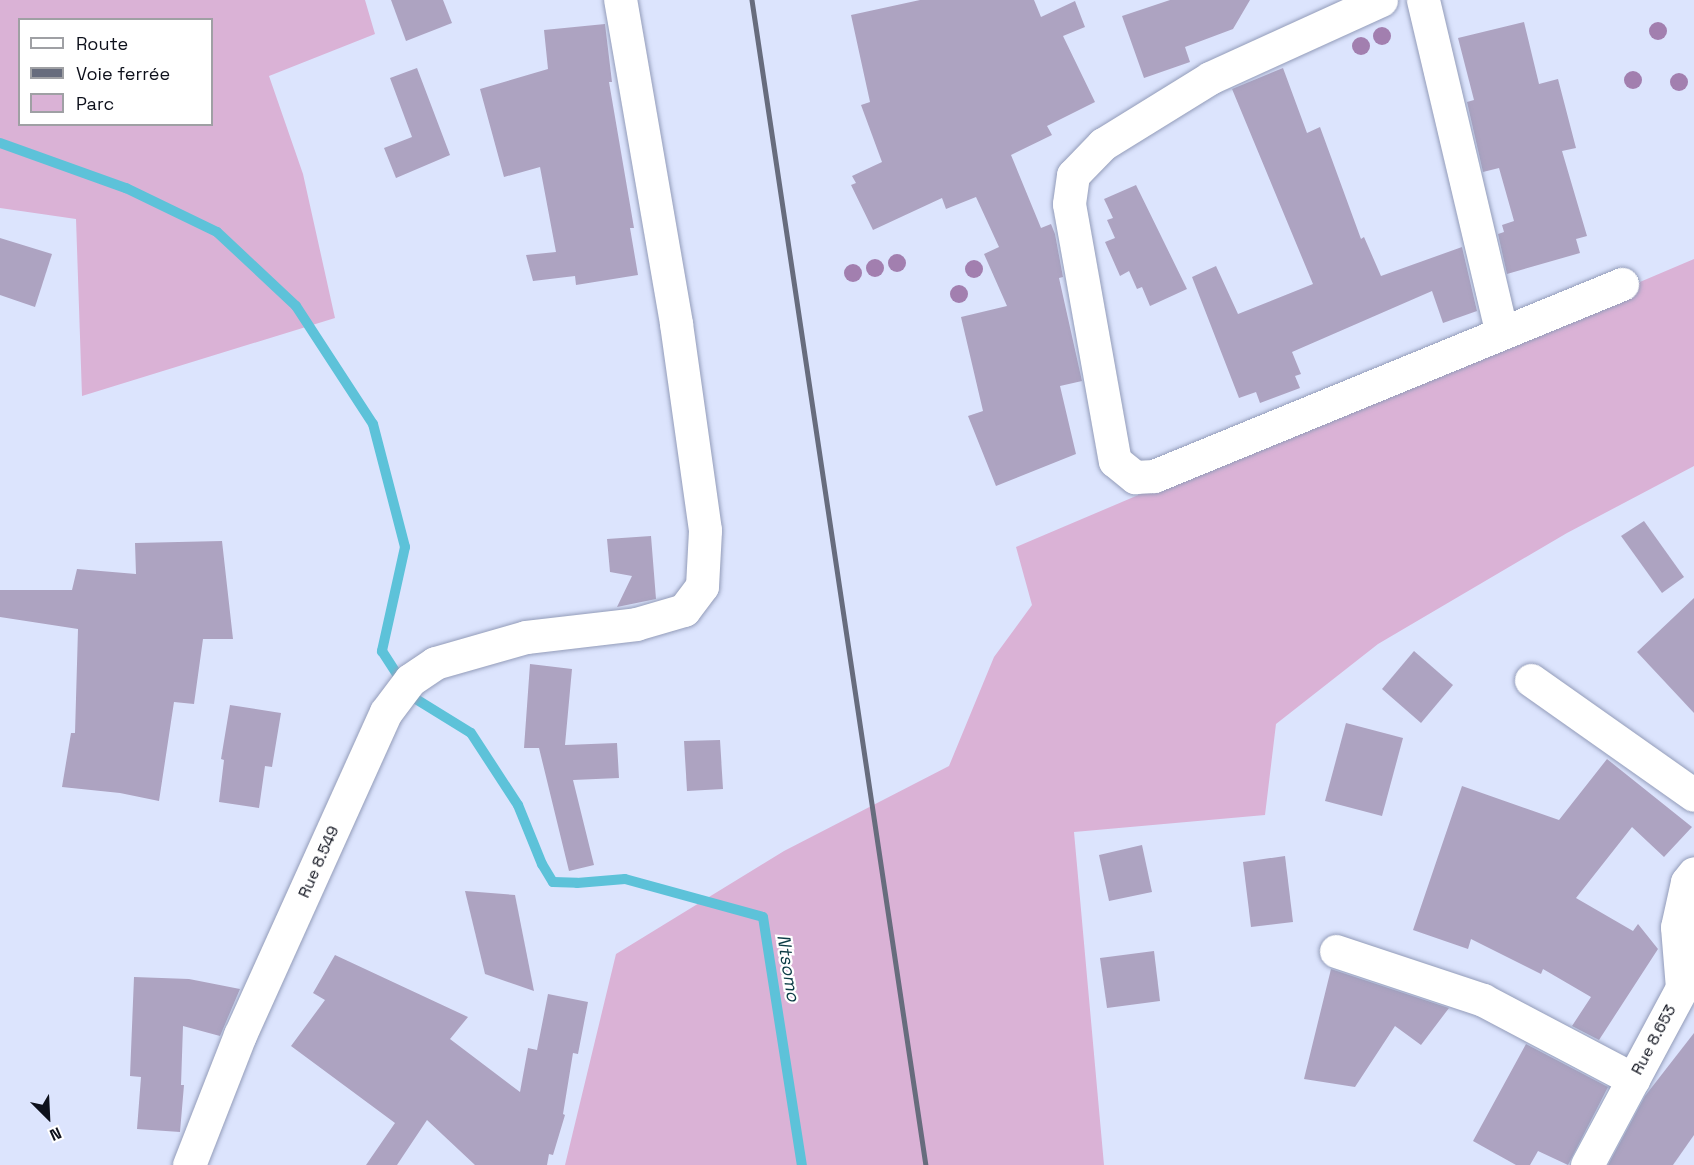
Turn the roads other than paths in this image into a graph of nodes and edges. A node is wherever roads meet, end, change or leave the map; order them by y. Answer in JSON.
{"nodes":[{"id":1,"x":620,"y":0,"type":"edge"},
{"id":2,"x":1381,"y":0,"type":"edge"},
{"id":3,"x":1423,"y":0,"type":"edge"},
{"id":4,"x":1622,"y":284,"type":"dead end"},
{"id":5,"x":1502,"y":333,"type":"junction"},
{"id":6,"x":1531,"y":680,"type":"dead end"},
{"id":7,"x":1694,"y":795,"type":"edge"},
{"id":8,"x":1694,"y":873,"type":"edge"},
{"id":9,"x":1336,"y":951,"type":"dead end"},
{"id":10,"x":1633,"y":1079,"type":"junction"},
{"id":11,"x":189,"y":1165,"type":"edge"},
{"id":12,"x":1587,"y":1165,"type":"edge"}],
"edges":[{"from":1,"to":11,"type":"street","name":"Rue 8.549"},
{"from":2,"to":5,"type":"street"},
{"from":3,"to":5,"type":"street"},
{"from":4,"to":5,"type":"street"},
{"from":6,"to":7,"type":"street"},
{"from":8,"to":10,"type":"street","name":"Rue 8.653"},
{"from":9,"to":10,"type":"street"},
{"from":10,"to":12,"type":"street","name":"Rue 8.653"}]}
